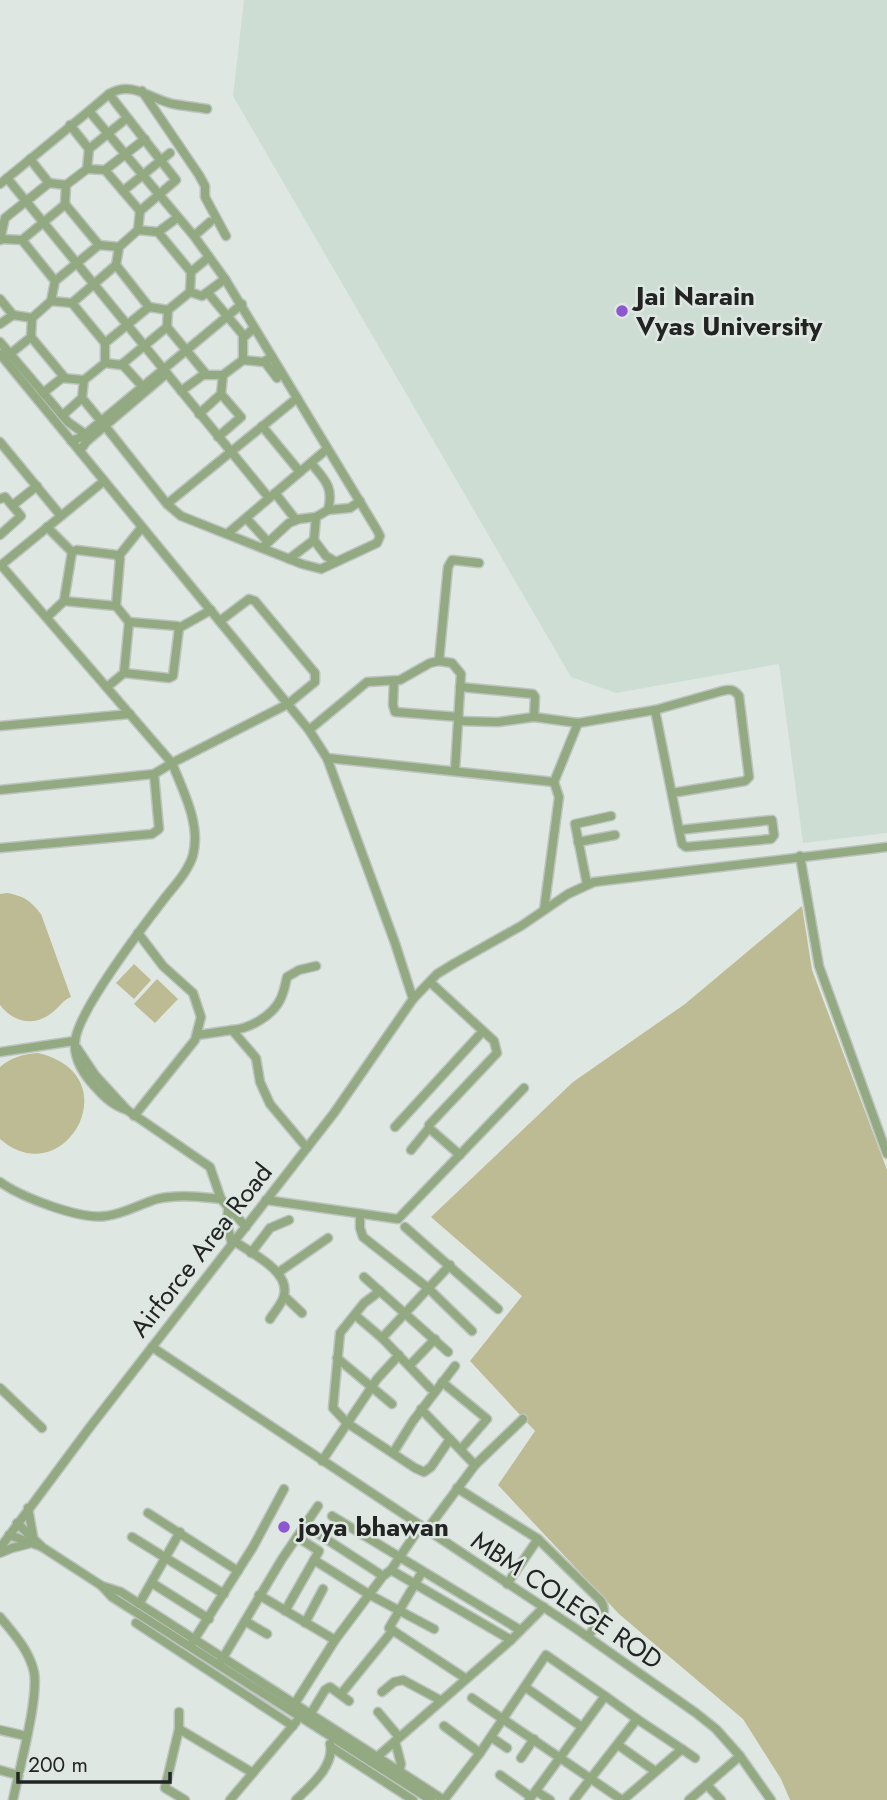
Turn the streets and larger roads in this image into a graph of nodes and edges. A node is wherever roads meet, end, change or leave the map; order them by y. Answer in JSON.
{"nodes":[{"id":1,"x":142,"y":91,"type":"junction"},
{"id":2,"x":109,"y":94,"type":"junction"},
{"id":3,"x":207,"y":108,"type":"dead end"},
{"id":4,"x":89,"y":111,"type":"junction"},
{"id":5,"x":127,"y":118,"type":"junction"},
{"id":6,"x":70,"y":125,"type":"junction"},
{"id":7,"x":108,"y":134,"type":"junction"},
{"id":8,"x":145,"y":139,"type":"junction"},
{"id":9,"x":89,"y":149,"type":"junction"},
{"id":10,"x":170,"y":153,"type":"dead end"},
{"id":11,"x":124,"y":154,"type":"junction"},
{"id":12,"x":30,"y":159,"type":"junction"},
{"id":13,"x":162,"y":161,"type":"junction"},
{"id":14,"x":87,"y":169,"type":"junction"},
{"id":15,"x":105,"y":170,"type":"junction"},
{"id":16,"x":143,"y":176,"type":"junction"},
{"id":17,"x":4,"y":181,"type":"edge"},
{"id":18,"x":48,"y":183,"type":"junction"},
{"id":19,"x":65,"y":185,"type":"junction"},
{"id":20,"x":123,"y":191,"type":"junction"},
{"id":21,"x":159,"y":195,"type":"junction"},
{"id":22,"x":25,"y":201,"type":"junction"},
{"id":23,"x":65,"y":204,"type":"junction"},
{"id":24,"x":140,"y":211,"type":"junction"},
{"id":25,"x":2,"y":218,"type":"edge"},
{"id":26,"x":177,"y":218,"type":"junction"},
{"id":27,"x":211,"y":222,"type":"dead end"},
{"id":28,"x":42,"y":223,"type":"junction"},
{"id":29,"x":138,"y":230,"type":"junction"},
{"id":30,"x":158,"y":232,"type":"junction"},
{"id":31,"x":194,"y":236,"type":"junction"},
{"id":32,"x":226,"y":236,"type":"dead end"},
{"id":33,"x":1,"y":240,"type":"edge"},
{"id":34,"x":22,"y":240,"type":"junction"},
{"id":35,"x":99,"y":245,"type":"junction"},
{"id":36,"x":118,"y":247,"type":"junction"},
{"id":37,"x":209,"y":257,"type":"junction"},
{"id":38,"x":76,"y":263,"type":"junction"},
{"id":39,"x":116,"y":265,"type":"junction"},
{"id":40,"x":191,"y":272,"type":"junction"},
{"id":41,"x":225,"y":279,"type":"junction"},
{"id":42,"x":55,"y":281,"type":"junction"},
{"id":43,"x":94,"y":285,"type":"junction"},
{"id":44,"x":190,"y":292,"type":"junction"},
{"id":45,"x":208,"y":293,"type":"junction"},
{"id":46,"x":0,"y":299,"type":"edge"},
{"id":47,"x":51,"y":301,"type":"junction"},
{"id":48,"x":72,"y":303,"type":"junction"},
{"id":49,"x":242,"y":304,"type":"junction"},
{"id":50,"x":149,"y":307,"type":"junction"},
{"id":51,"x":168,"y":310,"type":"junction"},
{"id":52,"x":13,"y":315,"type":"junction"},
{"id":53,"x":227,"y":316,"type":"junction"},
{"id":54,"x":32,"y":318,"type":"junction"},
{"id":55,"x":0,"y":324,"type":"edge"},
{"id":56,"x":126,"y":325,"type":"junction"},
{"id":57,"x":167,"y":327,"type":"junction"},
{"id":58,"x":254,"y":328,"type":"junction"},
{"id":59,"x":31,"y":337,"type":"junction"},
{"id":60,"x":244,"y":337,"type":"junction"},
{"id":61,"x":0,"y":342,"type":"edge"},
{"id":62,"x":105,"y":343,"type":"junction"},
{"id":63,"x":144,"y":346,"type":"junction"},
{"id":64,"x":187,"y":351,"type":"junction"},
{"id":65,"x":0,"y":354,"type":"edge"},
{"id":66,"x":10,"y":354,"type":"junction"},
{"id":67,"x":268,"y":359,"type":"junction"},
{"id":68,"x":243,"y":360,"type":"junction"},
{"id":69,"x":104,"y":363,"type":"junction"},
{"id":70,"x":122,"y":363,"type":"junction"},
{"id":71,"x":164,"y":372,"type":"junction"},
{"id":72,"x":206,"y":374,"type":"junction"},
{"id":73,"x":223,"y":374,"type":"junction"},
{"id":74,"x":65,"y":378,"type":"junction"},
{"id":75,"x":277,"y":378,"type":"dead end"},
{"id":76,"x":84,"y":380,"type":"junction"},
{"id":77,"x":142,"y":387,"type":"junction"},
{"id":78,"x":181,"y":391,"type":"junction"},
{"id":79,"x":43,"y":393,"type":"junction"},
{"id":80,"x":221,"y":394,"type":"junction"},
{"id":81,"x":82,"y":398,"type":"junction"},
{"id":82,"x":297,"y":398,"type":"junction"},
{"id":83,"x":199,"y":414,"type":"junction"},
{"id":84,"x":63,"y":415,"type":"junction"},
{"id":85,"x":103,"y":423,"type":"junction"},
{"id":86,"x":262,"y":426,"type":"junction"},
{"id":87,"x":85,"y":435,"type":"junction"},
{"id":88,"x":218,"y":437,"type":"junction"},
{"id":89,"x":71,"y":441,"type":"junction"},
{"id":90,"x":0,"y":442,"type":"edge"},
{"id":91,"x":327,"y":449,"type":"junction"},
{"id":92,"x":80,"y":451,"type":"junction"},
{"id":93,"x":231,"y":452,"type":"junction"},
{"id":94,"x":311,"y":463,"type":"junction"},
{"id":95,"x":300,"y":472,"type":"junction"},
{"id":96,"x":104,"y":481,"type":"junction"},
{"id":97,"x":37,"y":486,"type":"junction"},
{"id":98,"x":272,"y":496,"type":"junction"},
{"id":99,"x":0,"y":499,"type":"edge"},
{"id":100,"x":360,"y":501,"type":"junction"},
{"id":101,"x":167,"y":504,"type":"junction"},
{"id":102,"x":13,"y":505,"type":"junction"},
{"id":103,"x":328,"y":510,"type":"junction"},
{"id":104,"x":61,"y":516,"type":"junction"},
{"id":105,"x":316,"y":517,"type":"junction"},
{"id":106,"x":246,"y":518,"type":"junction"},
{"id":107,"x":296,"y":520,"type":"junction"},
{"id":108,"x":47,"y":527,"type":"junction"},
{"id":109,"x":142,"y":527,"type":"junction"},
{"id":110,"x":227,"y":534,"type":"junction"},
{"id":111,"x":0,"y":535,"type":"edge"},
{"id":112,"x":314,"y":541,"type":"junction"},
{"id":113,"x":265,"y":545,"type":"junction"},
{"id":114,"x":72,"y":552,"type":"junction"},
{"id":115,"x":118,"y":557,"type":"junction"},
{"id":116,"x":289,"y":559,"type":"junction"},
{"id":117,"x":336,"y":562,"type":"junction"},
{"id":118,"x":479,"y":563,"type":"dead end"},
{"id":119,"x":1,"y":565,"type":"edge"},
{"id":120,"x":65,"y":601,"type":"junction"},
{"id":121,"x":116,"y":606,"type":"junction"},
{"id":122,"x":211,"y":610,"type":"junction"},
{"id":123,"x":47,"y":617,"type":"junction"},
{"id":124,"x":220,"y":621,"type":"junction"},
{"id":125,"x":129,"y":622,"type":"junction"},
{"id":126,"x":179,"y":628,"type":"junction"},
{"id":127,"x":439,"y":661,"type":"junction"},
{"id":128,"x":124,"y":673,"type":"junction"},
{"id":129,"x":394,"y":681,"type":"junction"},
{"id":130,"x":107,"y":687,"type":"junction"},
{"id":131,"x":460,"y":687,"type":"junction"},
{"id":132,"x":288,"y":704,"type":"junction"},
{"id":133,"x":655,"y":710,"type":"junction"},
{"id":134,"x":130,"y":714,"type":"junction"},
{"id":135,"x":534,"y":718,"type":"junction"},
{"id":136,"x":458,"y":719,"type":"junction"},
{"id":137,"x":578,"y":723,"type":"junction"},
{"id":138,"x":0,"y":726,"type":"edge"},
{"id":139,"x":309,"y":730,"type":"junction"},
{"id":140,"x":327,"y":758,"type":"junction"},
{"id":141,"x":172,"y":763,"type":"junction"},
{"id":142,"x":455,"y":771,"type":"junction"},
{"id":143,"x":154,"y":774,"type":"junction"},
{"id":144,"x":554,"y":782,"type":"junction"},
{"id":145,"x":0,"y":790,"type":"edge"},
{"id":146,"x":672,"y":793,"type":"junction"},
{"id":147,"x":611,"y":816,"type":"dead end"},
{"id":148,"x":679,"y":830,"type":"junction"},
{"id":149,"x":615,"y":835,"type":"dead end"},
{"id":150,"x":578,"y":842,"type":"junction"},
{"id":151,"x":887,"y":846,"type":"edge"},
{"id":152,"x":0,"y":848,"type":"edge"},
{"id":153,"x":800,"y":856,"type":"junction"},
{"id":154,"x":587,"y":884,"type":"junction"},
{"id":155,"x":544,"y":910,"type":"junction"},
{"id":156,"x":138,"y":933,"type":"junction"},
{"id":157,"x":316,"y":966,"type":"dead end"},
{"id":158,"x":430,"y":982,"type":"junction"},
{"id":159,"x":413,"y":999,"type":"junction"},
{"id":160,"x":232,"y":1030,"type":"junction"},
{"id":161,"x":483,"y":1031,"type":"junction"},
{"id":162,"x":198,"y":1035,"type":"junction"},
{"id":163,"x":75,"y":1044,"type":"junction"},
{"id":164,"x":0,"y":1052,"type":"edge"},
{"id":165,"x":524,"y":1088,"type":"dead end"},
{"id":166,"x":131,"y":1113,"type":"junction"},
{"id":167,"x":395,"y":1127,"type":"dead end"},
{"id":168,"x":429,"y":1128,"type":"junction"},
{"id":169,"x":307,"y":1148,"type":"junction"},
{"id":170,"x":411,"y":1150,"type":"dead end"},
{"id":171,"x":887,"y":1154,"type":"edge"},
{"id":172,"x":460,"y":1155,"type":"junction"},
{"id":173,"x":0,"y":1182,"type":"edge"},
{"id":174,"x":221,"y":1199,"type":"junction"},
{"id":175,"x":266,"y":1200,"type":"junction"},
{"id":176,"x":228,"y":1209,"type":"junction"},
{"id":177,"x":258,"y":1211,"type":"junction"},
{"id":178,"x":360,"y":1215,"type":"junction"},
{"id":179,"x":235,"y":1216,"type":"junction"},
{"id":180,"x":289,"y":1220,"type":"dead end"},
{"id":181,"x":246,"y":1227,"type":"junction"},
{"id":182,"x":405,"y":1227,"type":"dead end"},
{"id":183,"x":328,"y":1238,"type":"dead end"},
{"id":184,"x":233,"y":1243,"type":"junction"},
{"id":185,"x":251,"y":1253,"type":"junction"},
{"id":186,"x":450,"y":1265,"type":"junction"},
{"id":187,"x":279,"y":1272,"type":"junction"},
{"id":188,"x":364,"y":1277,"type":"dead end"},
{"id":189,"x":428,"y":1289,"type":"junction"},
{"id":190,"x":380,"y":1291,"type":"junction"},
{"id":191,"x":284,"y":1296,"type":"junction"},
{"id":192,"x":498,"y":1309,"type":"dead end"},
{"id":193,"x":302,"y":1313,"type":"dead end"},
{"id":194,"x":405,"y":1313,"type":"junction"},
{"id":195,"x":355,"y":1315,"type":"junction"},
{"id":196,"x":270,"y":1319,"type":"dead end"},
{"id":197,"x":472,"y":1331,"type":"dead end"},
{"id":198,"x":382,"y":1338,"type":"junction"},
{"id":199,"x":435,"y":1339,"type":"junction"},
{"id":200,"x":152,"y":1347,"type":"junction"},
{"id":201,"x":448,"y":1352,"type":"dead end"},
{"id":202,"x":399,"y":1355,"type":"junction"},
{"id":203,"x":337,"y":1358,"type":"junction"},
{"id":204,"x":410,"y":1365,"type":"junction"},
{"id":205,"x":455,"y":1366,"type":"dead end"},
{"id":206,"x":442,"y":1382,"type":"junction"},
{"id":207,"x":373,"y":1386,"type":"junction"},
{"id":208,"x":0,"y":1388,"type":"edge"},
{"id":209,"x":430,"y":1388,"type":"dead end"},
{"id":210,"x":393,"y":1404,"type":"dead end"},
{"id":211,"x":422,"y":1409,"type":"junction"},
{"id":212,"x":523,"y":1419,"type":"dead end"},
{"id":213,"x":347,"y":1423,"type":"junction"},
{"id":214,"x":42,"y":1428,"type":"dead end"},
{"id":215,"x":450,"y":1438,"type":"junction"},
{"id":216,"x":461,"y":1449,"type":"junction"},
{"id":217,"x":393,"y":1453,"type":"junction"},
{"id":218,"x":322,"y":1461,"type":"junction"},
{"id":219,"x":475,"y":1465,"type":"junction"},
{"id":220,"x":457,"y":1488,"type":"junction"},
{"id":221,"x":284,"y":1489,"type":"dead end"},
{"id":222,"x":318,"y":1507,"type":"dead end"},
{"id":223,"x":28,"y":1508,"type":"junction"},
{"id":224,"x":148,"y":1513,"type":"dead end"},
{"id":225,"x":332,"y":1516,"type":"dead end"},
{"id":226,"x":17,"y":1523,"type":"junction"},
{"id":227,"x":306,"y":1526,"type":"junction"},
{"id":228,"x":423,"y":1529,"type":"junction"},
{"id":229,"x":180,"y":1532,"type":"junction"},
{"id":230,"x":9,"y":1535,"type":"junction"},
{"id":231,"x":132,"y":1537,"type":"dead end"},
{"id":232,"x":297,"y":1537,"type":"junction"},
{"id":233,"x":538,"y":1539,"type":"junction"},
{"id":234,"x":32,"y":1541,"type":"junction"},
{"id":235,"x":0,"y":1548,"type":"edge"},
{"id":236,"x":0,"y":1553,"type":"edge"},
{"id":237,"x":165,"y":1558,"type":"junction"},
{"id":238,"x":399,"y":1558,"type":"junction"},
{"id":239,"x":314,"y":1560,"type":"junction"},
{"id":240,"x":238,"y":1571,"type":"junction"},
{"id":241,"x":422,"y":1572,"type":"junction"},
{"id":242,"x":387,"y":1573,"type":"junction"},
{"id":243,"x":152,"y":1583,"type":"junction"},
{"id":244,"x":414,"y":1584,"type":"junction"},
{"id":245,"x":507,"y":1584,"type":"junction"},
{"id":246,"x":102,"y":1586,"type":"junction"},
{"id":247,"x":324,"y":1589,"type":"dead end"},
{"id":248,"x":224,"y":1594,"type":"junction"},
{"id":249,"x":259,"y":1595,"type":"junction"},
{"id":250,"x":370,"y":1595,"type":"junction"},
{"id":251,"x":139,"y":1604,"type":"junction"},
{"id":252,"x":544,"y":1607,"type":"junction"},
{"id":253,"x":399,"y":1610,"type":"junction"},
{"id":254,"x":285,"y":1611,"type":"junction"},
{"id":255,"x":0,"y":1617,"type":"edge"},
{"id":256,"x":209,"y":1619,"type":"junction"},
{"id":257,"x":245,"y":1620,"type":"junction"},
{"id":258,"x":136,"y":1623,"type":"dead end"},
{"id":259,"x":305,"y":1623,"type":"junction"},
{"id":260,"x":434,"y":1629,"type":"dead end"},
{"id":261,"x":393,"y":1630,"type":"junction"},
{"id":262,"x":520,"y":1630,"type":"junction"},
{"id":263,"x":267,"y":1634,"type":"dead end"},
{"id":264,"x":588,"y":1636,"type":"junction"},
{"id":265,"x":335,"y":1640,"type":"junction"},
{"id":266,"x":511,"y":1640,"type":"junction"},
{"id":267,"x":192,"y":1643,"type":"junction"},
{"id":268,"x":219,"y":1665,"type":"junction"},
{"id":269,"x":465,"y":1678,"type":"junction"},
{"id":270,"x":525,"y":1686,"type":"junction"},
{"id":271,"x":382,"y":1692,"type":"dead end"},
{"id":272,"x":341,"y":1694,"type":"junction"},
{"id":273,"x":605,"y":1696,"type":"junction"},
{"id":274,"x":472,"y":1698,"type":"dead end"},
{"id":275,"x":440,"y":1700,"type":"junction"},
{"id":276,"x":349,"y":1701,"type":"dead end"},
{"id":277,"x":292,"y":1707,"type":"junction"},
{"id":278,"x":179,"y":1712,"type":"dead end"},
{"id":279,"x":378,"y":1712,"type":"dead end"},
{"id":280,"x":306,"y":1717,"type":"junction"},
{"id":281,"x":503,"y":1718,"type":"junction"},
{"id":282,"x":637,"y":1719,"type":"junction"},
{"id":283,"x":293,"y":1726,"type":"junction"},
{"id":284,"x":444,"y":1726,"type":"dead end"},
{"id":285,"x":582,"y":1727,"type":"junction"},
{"id":286,"x":179,"y":1728,"type":"junction"},
{"id":287,"x":0,"y":1730,"type":"edge"},
{"id":288,"x":328,"y":1735,"type":"junction"},
{"id":289,"x":26,"y":1736,"type":"junction"},
{"id":290,"x":491,"y":1737,"type":"junction"},
{"id":291,"x":397,"y":1739,"type":"junction"},
{"id":292,"x":534,"y":1739,"type":"junction"},
{"id":293,"x":618,"y":1745,"type":"junction"},
{"id":294,"x":331,"y":1747,"type":"junction"},
{"id":295,"x":507,"y":1748,"type":"dead end"},
{"id":296,"x":682,"y":1749,"type":"junction"},
{"id":297,"x":480,"y":1752,"type":"junction"},
{"id":298,"x":740,"y":1756,"type":"junction"},
{"id":299,"x":377,"y":1757,"type":"junction"},
{"id":300,"x":561,"y":1757,"type":"junction"},
{"id":301,"x":521,"y":1758,"type":"dead end"},
{"id":302,"x":695,"y":1758,"type":"dead end"},
{"id":303,"x":0,"y":1770,"type":"edge"},
{"id":304,"x":655,"y":1771,"type":"junction"},
{"id":305,"x":253,"y":1773,"type":"junction"},
{"id":306,"x":398,"y":1774,"type":"junction"},
{"id":307,"x":18,"y":1775,"type":"junction"},
{"id":308,"x":500,"y":1775,"type":"dead end"},
{"id":309,"x":592,"y":1777,"type":"junction"},
{"id":310,"x":707,"y":1784,"type":"junction"},
{"id":311,"x":532,"y":1796,"type":"edge"},
{"id":312,"x":13,"y":1800,"type":"edge"},
{"id":313,"x":185,"y":1800,"type":"edge"},
{"id":314,"x":230,"y":1800,"type":"edge"},
{"id":315,"x":296,"y":1800,"type":"edge"},
{"id":316,"x":413,"y":1800,"type":"edge"},
{"id":317,"x":431,"y":1800,"type":"edge"},
{"id":318,"x":444,"y":1800,"type":"edge"},
{"id":319,"x":550,"y":1800,"type":"edge"},
{"id":320,"x":574,"y":1800,"type":"edge"},
{"id":321,"x":623,"y":1800,"type":"edge"},
{"id":322,"x":689,"y":1800,"type":"edge"},
{"id":323,"x":720,"y":1800,"type":"edge"},
{"id":324,"x":771,"y":1800,"type":"edge"}],
"edges":[{"from":1,"to":2,"type":"street"},
{"from":1,"to":3,"type":"street"},
{"from":1,"to":32,"type":"street"},
{"from":2,"to":4,"type":"street"},
{"from":2,"to":5,"type":"street"},
{"from":4,"to":6,"type":"street"},
{"from":4,"to":7,"type":"street"},
{"from":5,"to":7,"type":"street"},
{"from":5,"to":8,"type":"street"},
{"from":6,"to":9,"type":"street"},
{"from":6,"to":12,"type":"street"},
{"from":7,"to":9,"type":"street"},
{"from":7,"to":11,"type":"street"},
{"from":8,"to":11,"type":"street"},
{"from":8,"to":13,"type":"street"},
{"from":9,"to":14,"type":"street"},
{"from":10,"to":13,"type":"street"},
{"from":11,"to":15,"type":"street"},
{"from":11,"to":16,"type":"street"},
{"from":12,"to":17,"type":"street"},
{"from":12,"to":18,"type":"street"},
{"from":13,"to":16,"type":"street"},
{"from":13,"to":21,"type":"street"},
{"from":14,"to":15,"type":"street"},
{"from":14,"to":19,"type":"street"},
{"from":15,"to":20,"type":"street"},
{"from":16,"to":20,"type":"street"},
{"from":16,"to":21,"type":"street"},
{"from":17,"to":22,"type":"street"},
{"from":18,"to":19,"type":"street"},
{"from":18,"to":22,"type":"street"},
{"from":19,"to":23,"type":"street"},
{"from":20,"to":24,"type":"street"},
{"from":21,"to":24,"type":"street"},
{"from":21,"to":26,"type":"street"},
{"from":22,"to":25,"type":"street"},
{"from":22,"to":28,"type":"street"},
{"from":23,"to":28,"type":"street"},
{"from":23,"to":35,"type":"street"},
{"from":24,"to":29,"type":"street"},
{"from":25,"to":33,"type":"street"},
{"from":26,"to":30,"type":"street"},
{"from":26,"to":31,"type":"street"},
{"from":27,"to":31,"type":"street"},
{"from":28,"to":34,"type":"street"},
{"from":28,"to":38,"type":"street"},
{"from":29,"to":30,"type":"street"},
{"from":29,"to":36,"type":"street"},
{"from":30,"to":40,"type":"street"},
{"from":31,"to":37,"type":"street"},
{"from":33,"to":34,"type":"street"},
{"from":34,"to":42,"type":"street"},
{"from":35,"to":36,"type":"street"},
{"from":35,"to":38,"type":"street"},
{"from":36,"to":39,"type":"street"},
{"from":37,"to":40,"type":"street"},
{"from":37,"to":41,"type":"street"},
{"from":38,"to":42,"type":"street"},
{"from":38,"to":43,"type":"street"},
{"from":39,"to":43,"type":"street"},
{"from":39,"to":50,"type":"street"},
{"from":40,"to":44,"type":"street"},
{"from":41,"to":45,"type":"street"},
{"from":41,"to":49,"type":"street"},
{"from":42,"to":47,"type":"street"},
{"from":43,"to":48,"type":"street"},
{"from":43,"to":56,"type":"street"},
{"from":44,"to":45,"type":"street"},
{"from":44,"to":51,"type":"street"},
{"from":45,"to":53,"type":"street"},
{"from":46,"to":52,"type":"street"},
{"from":47,"to":48,"type":"street"},
{"from":47,"to":54,"type":"street"},
{"from":48,"to":62,"type":"street"},
{"from":49,"to":53,"type":"street"},
{"from":49,"to":58,"type":"street"},
{"from":50,"to":51,"type":"street"},
{"from":50,"to":56,"type":"street"},
{"from":51,"to":57,"type":"street"},
{"from":52,"to":54,"type":"street"},
{"from":52,"to":55,"type":"street"},
{"from":53,"to":60,"type":"street"},
{"from":53,"to":64,"type":"street"},
{"from":54,"to":59,"type":"street"},
{"from":56,"to":62,"type":"street"},
{"from":56,"to":63,"type":"street"},
{"from":57,"to":63,"type":"street"},
{"from":57,"to":64,"type":"street"},
{"from":58,"to":60,"type":"street"},
{"from":58,"to":67,"type":"street"},
{"from":59,"to":66,"type":"street"},
{"from":59,"to":74,"type":"street"},
{"from":60,"to":68,"type":"street"},
{"from":61,"to":66,"type":"street"},
{"from":62,"to":69,"type":"street"},
{"from":63,"to":70,"type":"street"},
{"from":63,"to":71,"type":"street"},
{"from":64,"to":71,"type":"street"},
{"from":64,"to":72,"type":"street"},
{"from":65,"to":89,"type":"street"},
{"from":66,"to":79,"type":"street"},
{"from":67,"to":68,"type":"street"},
{"from":67,"to":75,"type":"street"},
{"from":67,"to":82,"type":"street"},
{"from":68,"to":73,"type":"street"},
{"from":69,"to":70,"type":"street"},
{"from":69,"to":76,"type":"street"},
{"from":70,"to":77,"type":"street"},
{"from":71,"to":77,"type":"street"},
{"from":71,"to":78,"type":"street"},
{"from":71,"to":85,"type":"street"},
{"from":72,"to":73,"type":"street"},
{"from":72,"to":78,"type":"street"},
{"from":73,"to":80,"type":"street"},
{"from":74,"to":76,"type":"street"},
{"from":74,"to":79,"type":"street"},
{"from":76,"to":81,"type":"street"},
{"from":77,"to":85,"type":"street"},
{"from":78,"to":83,"type":"street"},
{"from":79,"to":84,"type":"street"},
{"from":80,"to":83,"type":"street"},
{"from":80,"to":88,"type":"street"},
{"from":81,"to":84,"type":"street"},
{"from":81,"to":85,"type":"street"},
{"from":82,"to":86,"type":"street"},
{"from":82,"to":91,"type":"street"},
{"from":83,"to":88,"type":"street"},
{"from":84,"to":87,"type":"street"},
{"from":85,"to":87,"type":"street"},
{"from":85,"to":92,"type":"street"},
{"from":85,"to":101,"type":"street"},
{"from":86,"to":93,"type":"street"},
{"from":86,"to":95,"type":"street"},
{"from":87,"to":89,"type":"street"},
{"from":88,"to":93,"type":"street"},
{"from":89,"to":92,"type":"street"},
{"from":90,"to":97,"type":"street"},
{"from":91,"to":94,"type":"street"},
{"from":91,"to":100,"type":"street"},
{"from":92,"to":96,"type":"street"},
{"from":93,"to":98,"type":"street"},
{"from":93,"to":101,"type":"street"},
{"from":94,"to":95,"type":"street"},
{"from":94,"to":103,"type":"street"},
{"from":95,"to":98,"type":"street"},
{"from":96,"to":104,"type":"street"},
{"from":96,"to":109,"type":"street"},
{"from":97,"to":102,"type":"street"},
{"from":97,"to":104,"type":"street"},
{"from":98,"to":106,"type":"street"},
{"from":98,"to":107,"type":"street"},
{"from":99,"to":102,"type":"street"},
{"from":100,"to":103,"type":"street"},
{"from":100,"to":117,"type":"street"},
{"from":101,"to":110,"type":"street"},
{"from":102,"to":111,"type":"street"},
{"from":103,"to":105,"type":"street"},
{"from":104,"to":108,"type":"street"},
{"from":105,"to":107,"type":"street"},
{"from":105,"to":112,"type":"street"},
{"from":106,"to":110,"type":"street"},
{"from":106,"to":113,"type":"street"},
{"from":107,"to":113,"type":"street"},
{"from":108,"to":114,"type":"street"},
{"from":108,"to":119,"type":"street"},
{"from":109,"to":115,"type":"street"},
{"from":109,"to":122,"type":"street"},
{"from":110,"to":113,"type":"street"},
{"from":112,"to":116,"type":"street"},
{"from":112,"to":117,"type":"street"},
{"from":113,"to":116,"type":"street"},
{"from":114,"to":115,"type":"street"},
{"from":114,"to":120,"type":"street"},
{"from":115,"to":121,"type":"street"},
{"from":116,"to":117,"type":"street"},
{"from":118,"to":127,"type":"street"},
{"from":119,"to":123,"type":"street"},
{"from":120,"to":121,"type":"street"},
{"from":120,"to":123,"type":"street"},
{"from":121,"to":125,"type":"street"},
{"from":122,"to":124,"type":"street"},
{"from":122,"to":126,"type":"street"},
{"from":123,"to":130,"type":"street"},
{"from":124,"to":132,"type":"street"},
{"from":124,"to":132,"type":"street"},
{"from":125,"to":126,"type":"street"},
{"from":125,"to":128,"type":"street"},
{"from":126,"to":128,"type":"street"},
{"from":127,"to":129,"type":"street"},
{"from":127,"to":131,"type":"street"},
{"from":128,"to":130,"type":"street"},
{"from":129,"to":136,"type":"street"},
{"from":129,"to":139,"type":"street"},
{"from":130,"to":134,"type":"street"},
{"from":131,"to":135,"type":"street"},
{"from":131,"to":136,"type":"street"},
{"from":132,"to":139,"type":"street"},
{"from":132,"to":141,"type":"street"},
{"from":133,"to":137,"type":"street"},
{"from":133,"to":146,"type":"street"},
{"from":133,"to":146,"type":"street"},
{"from":134,"to":138,"type":"street"},
{"from":134,"to":141,"type":"street"},
{"from":135,"to":136,"type":"street"},
{"from":135,"to":137,"type":"street"},
{"from":136,"to":142,"type":"street"},
{"from":137,"to":144,"type":"street"},
{"from":139,"to":140,"type":"street"},
{"from":140,"to":142,"type":"street"},
{"from":140,"to":159,"type":"street"},
{"from":141,"to":143,"type":"street"},
{"from":141,"to":156,"type":"street"},
{"from":142,"to":144,"type":"street"},
{"from":143,"to":145,"type":"street"},
{"from":143,"to":152,"type":"street"},
{"from":144,"to":155,"type":"street"},
{"from":146,"to":148,"type":"street"},
{"from":147,"to":150,"type":"street"},
{"from":148,"to":148,"type":"street"},
{"from":149,"to":150,"type":"street"},
{"from":150,"to":154,"type":"street"},
{"from":151,"to":153,"type":"street","name":"Airforce Area Road"},
{"from":153,"to":154,"type":"street","name":"Airforce Area Road"},
{"from":153,"to":171,"type":"street"},
{"from":154,"to":155,"type":"street","name":"Airforce Area Road"},
{"from":155,"to":158,"type":"street","name":"Airforce Area Road"},
{"from":156,"to":162,"type":"street"},
{"from":156,"to":163,"type":"street"},
{"from":157,"to":160,"type":"street"},
{"from":158,"to":159,"type":"street","name":"Airforce Area Road"},
{"from":158,"to":161,"type":"street"},
{"from":159,"to":169,"type":"street","name":"Airforce Area Road"},
{"from":160,"to":162,"type":"street"},
{"from":160,"to":169,"type":"street"},
{"from":161,"to":167,"type":"street"},
{"from":161,"to":168,"type":"street"},
{"from":162,"to":166,"type":"street"},
{"from":163,"to":164,"type":"street"},
{"from":163,"to":166,"type":"street"},
{"from":165,"to":172,"type":"street"},
{"from":166,"to":174,"type":"street"},
{"from":168,"to":170,"type":"street"},
{"from":168,"to":172,"type":"street"},
{"from":169,"to":175,"type":"street","name":"Airforce Area Road"},
{"from":172,"to":178,"type":"street"},
{"from":173,"to":174,"type":"street"},
{"from":174,"to":176,"type":"street"},
{"from":175,"to":177,"type":"street","name":"Airforce Area Road"},
{"from":175,"to":178,"type":"street"},
{"from":176,"to":179,"type":"street"},
{"from":176,"to":184,"type":"street"},
{"from":177,"to":179,"type":"street"},
{"from":177,"to":181,"type":"street","name":"Airforce Area Road"},
{"from":178,"to":189,"type":"street"},
{"from":179,"to":181,"type":"street"},
{"from":180,"to":185,"type":"street"},
{"from":181,"to":184,"type":"street","name":"Airforce Area Road"},
{"from":182,"to":186,"type":"street"},
{"from":183,"to":187,"type":"street"},
{"from":184,"to":185,"type":"street"},
{"from":184,"to":200,"type":"street","name":"Airforce Area Road"},
{"from":185,"to":187,"type":"street"},
{"from":186,"to":189,"type":"street"},
{"from":186,"to":192,"type":"street"},
{"from":187,"to":191,"type":"street"},
{"from":188,"to":190,"type":"street"},
{"from":189,"to":194,"type":"street"},
{"from":189,"to":197,"type":"street"},
{"from":190,"to":194,"type":"street"},
{"from":190,"to":195,"type":"street"},
{"from":191,"to":193,"type":"street"},
{"from":191,"to":196,"type":"street"},
{"from":194,"to":198,"type":"street"},
{"from":194,"to":199,"type":"street"},
{"from":195,"to":198,"type":"street"},
{"from":195,"to":203,"type":"street"},
{"from":198,"to":202,"type":"street"},
{"from":199,"to":201,"type":"street"},
{"from":199,"to":204,"type":"street"},
{"from":200,"to":218,"type":"street","name":"MBM COLEGE ROD"},
{"from":200,"to":223,"type":"street","name":"Airforce Area Road"},
{"from":202,"to":204,"type":"street"},
{"from":202,"to":207,"type":"street"},
{"from":203,"to":207,"type":"street"},
{"from":203,"to":213,"type":"street"},
{"from":204,"to":209,"type":"street"},
{"from":205,"to":206,"type":"street"},
{"from":206,"to":211,"type":"street"},
{"from":206,"to":216,"type":"street"},
{"from":207,"to":210,"type":"street"},
{"from":207,"to":213,"type":"street"},
{"from":208,"to":214,"type":"street"},
{"from":211,"to":215,"type":"street"},
{"from":211,"to":217,"type":"street"},
{"from":212,"to":219,"type":"street"},
{"from":213,"to":217,"type":"street"},
{"from":213,"to":218,"type":"street"},
{"from":215,"to":216,"type":"street"},
{"from":215,"to":217,"type":"street"},
{"from":216,"to":219,"type":"street"},
{"from":218,"to":228,"type":"street","name":"MBM COLEGE ROD"},
{"from":219,"to":220,"type":"street"},
{"from":220,"to":228,"type":"street"},
{"from":220,"to":233,"type":"street"},
{"from":221,"to":240,"type":"street"},
{"from":222,"to":227,"type":"street"},
{"from":223,"to":226,"type":"street","name":"Airforce Area Road"},
{"from":223,"to":234,"type":"street"},
{"from":224,"to":229,"type":"street"},
{"from":225,"to":238,"type":"street"},
{"from":226,"to":230,"type":"street","name":"Airforce Area Road"},
{"from":226,"to":234,"type":"street"},
{"from":227,"to":232,"type":"street"},
{"from":227,"to":242,"type":"street"},
{"from":228,"to":238,"type":"street"},
{"from":228,"to":245,"type":"street","name":"MBM COLEGE ROD"},
{"from":229,"to":237,"type":"street"},
{"from":229,"to":240,"type":"street"},
{"from":230,"to":234,"type":"street"},
{"from":230,"to":235,"type":"street","name":"Airforce Area Road"},
{"from":231,"to":237,"type":"street"},
{"from":232,"to":239,"type":"street"},
{"from":232,"to":249,"type":"street"},
{"from":233,"to":245,"type":"street"},
{"from":233,"to":264,"type":"street"},
{"from":234,"to":236,"type":"street"},
{"from":234,"to":246,"type":"street"},
{"from":237,"to":243,"type":"street"},
{"from":237,"to":248,"type":"street"},
{"from":238,"to":241,"type":"street"},
{"from":238,"to":242,"type":"street"},
{"from":239,"to":250,"type":"street"},
{"from":239,"to":254,"type":"street"},
{"from":240,"to":248,"type":"street"},
{"from":241,"to":244,"type":"street"},
{"from":241,"to":262,"type":"street"},
{"from":242,"to":244,"type":"street"},
{"from":242,"to":250,"type":"street"},
{"from":243,"to":251,"type":"street"},
{"from":243,"to":256,"type":"street"},
{"from":244,"to":253,"type":"street"},
{"from":244,"to":266,"type":"street"},
{"from":245,"to":252,"type":"street","name":"MBM COLEGE ROD"},
{"from":246,"to":251,"type":"street"},
{"from":246,"to":267,"type":"street"},
{"from":247,"to":259,"type":"street"},
{"from":248,"to":256,"type":"street"},
{"from":249,"to":254,"type":"street"},
{"from":249,"to":257,"type":"street"},
{"from":250,"to":253,"type":"street"},
{"from":250,"to":265,"type":"street"},
{"from":251,"to":267,"type":"street"},
{"from":252,"to":262,"type":"street"},
{"from":252,"to":264,"type":"street","name":"MBM COLEGE ROD"},
{"from":253,"to":260,"type":"street"},
{"from":253,"to":261,"type":"street"},
{"from":254,"to":259,"type":"street"},
{"from":255,"to":289,"type":"street"},
{"from":256,"to":267,"type":"street"},
{"from":257,"to":263,"type":"street"},
{"from":257,"to":268,"type":"street"},
{"from":258,"to":268,"type":"street"},
{"from":259,"to":265,"type":"street"},
{"from":261,"to":269,"type":"street"},
{"from":261,"to":272,"type":"street"},
{"from":262,"to":266,"type":"street"},
{"from":264,"to":298,"type":"street","name":"MBM COLEGE ROD"},
{"from":265,"to":277,"type":"street"},
{"from":266,"to":269,"type":"street"},
{"from":267,"to":268,"type":"street"},
{"from":268,"to":277,"type":"street"},
{"from":268,"to":283,"type":"street"},
{"from":269,"to":275,"type":"street"},
{"from":270,"to":273,"type":"street"},
{"from":270,"to":281,"type":"street"},
{"from":270,"to":285,"type":"street"},
{"from":271,"to":275,"type":"street"},
{"from":272,"to":276,"type":"street"},
{"from":272,"to":280,"type":"street"},
{"from":273,"to":282,"type":"street"},
{"from":273,"to":285,"type":"street"},
{"from":274,"to":281,"type":"street"},
{"from":275,"to":291,"type":"street"},
{"from":277,"to":280,"type":"street"},
{"from":278,"to":286,"type":"street"},
{"from":279,"to":291,"type":"street"},
{"from":280,"to":283,"type":"street"},
{"from":280,"to":288,"type":"street"},
{"from":280,"to":299,"type":"street"},
{"from":281,"to":290,"type":"street"},
{"from":281,"to":292,"type":"street"},
{"from":282,"to":293,"type":"street"},
{"from":282,"to":296,"type":"street"},
{"from":283,"to":305,"type":"street"},
{"from":284,"to":297,"type":"street"},
{"from":285,"to":300,"type":"street"},
{"from":286,"to":305,"type":"street"},
{"from":286,"to":313,"type":"street"},
{"from":287,"to":289,"type":"street"},
{"from":288,"to":294,"type":"street"},
{"from":288,"to":306,"type":"street"},
{"from":289,"to":307,"type":"street"},
{"from":290,"to":295,"type":"street"},
{"from":290,"to":297,"type":"street"},
{"from":291,"to":299,"type":"street"},
{"from":291,"to":306,"type":"street"},
{"from":292,"to":300,"type":"street"},
{"from":292,"to":301,"type":"street"},
{"from":293,"to":304,"type":"street"},
{"from":293,"to":309,"type":"street"},
{"from":294,"to":315,"type":"street"},
{"from":294,"to":316,"type":"street"},
{"from":296,"to":302,"type":"street"},
{"from":296,"to":304,"type":"street"},
{"from":297,"to":318,"type":"street"},
{"from":298,"to":310,"type":"street"},
{"from":298,"to":324,"type":"street","name":"MBM COLEGE ROD"},
{"from":299,"to":306,"type":"street"},
{"from":300,"to":309,"type":"street"},
{"from":300,"to":311,"type":"street"},
{"from":303,"to":307,"type":"street"},
{"from":304,"to":321,"type":"street"},
{"from":305,"to":314,"type":"street"},
{"from":306,"to":317,"type":"street"},
{"from":306,"to":318,"type":"street"},
{"from":307,"to":312,"type":"street"},
{"from":308,"to":311,"type":"street"},
{"from":309,"to":320,"type":"street"},
{"from":309,"to":321,"type":"street"},
{"from":310,"to":322,"type":"street"},
{"from":310,"to":323,"type":"street"},
{"from":311,"to":319,"type":"street"}]}
